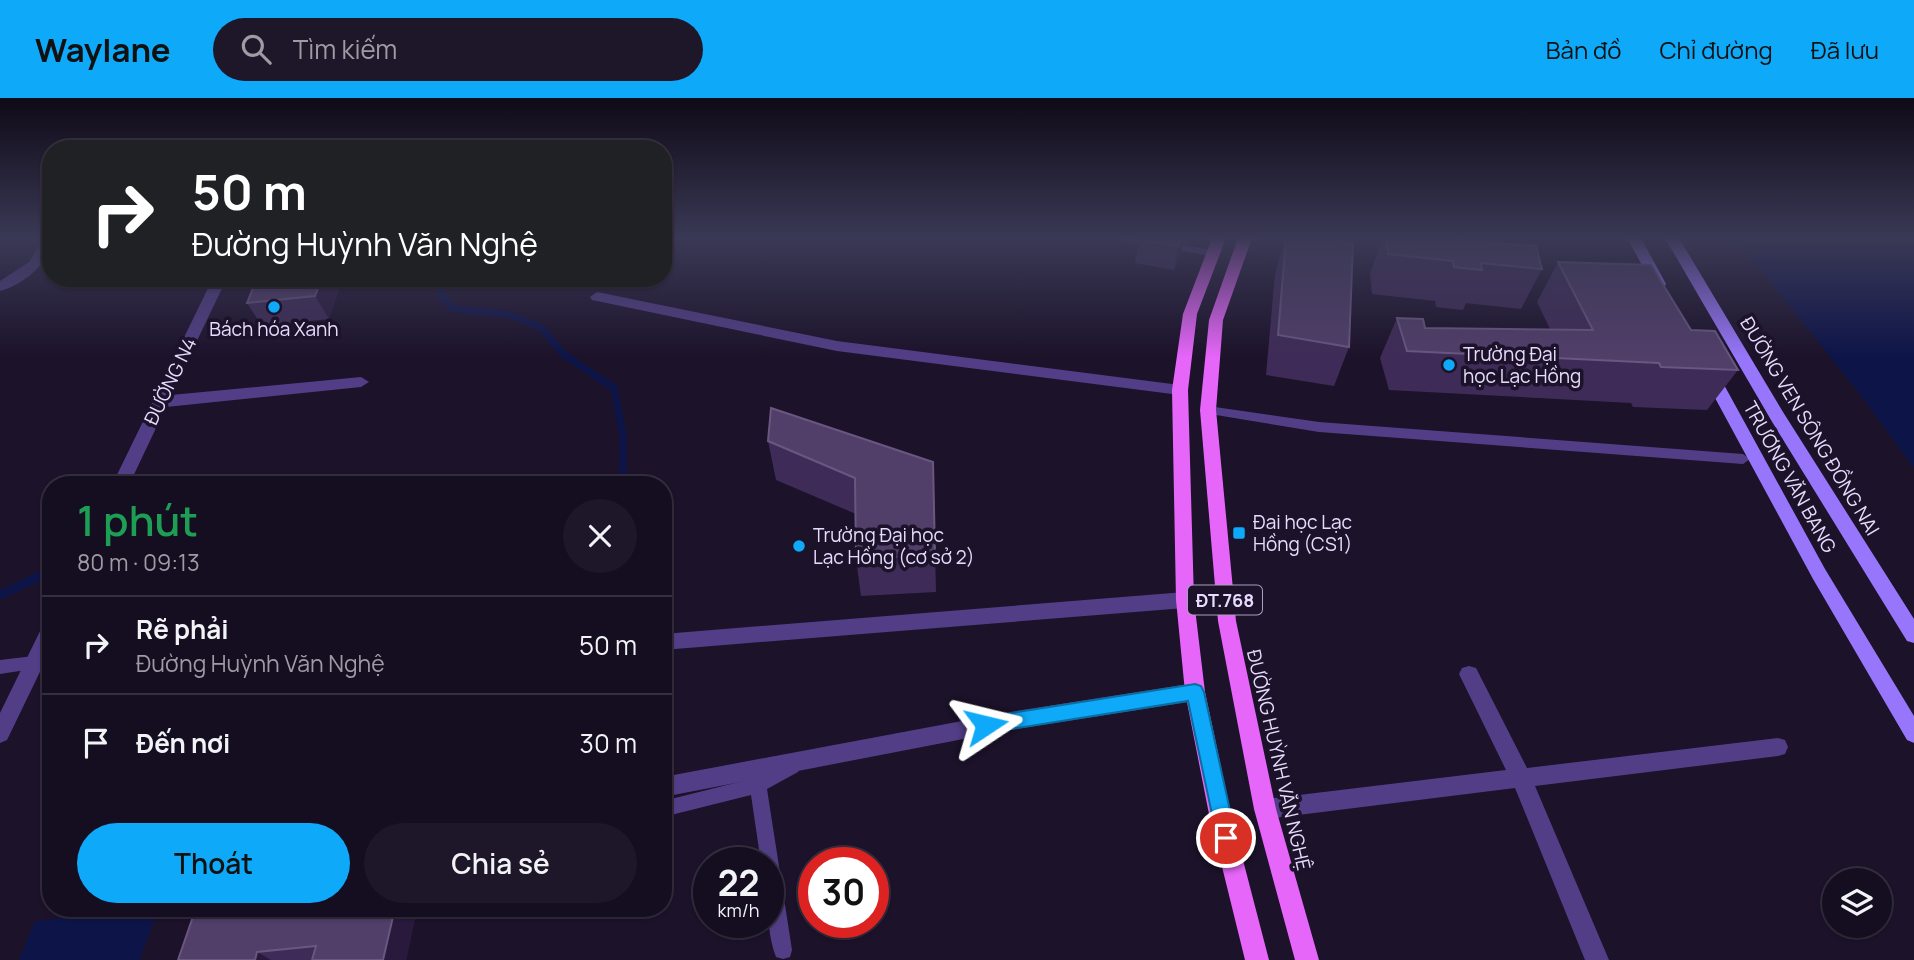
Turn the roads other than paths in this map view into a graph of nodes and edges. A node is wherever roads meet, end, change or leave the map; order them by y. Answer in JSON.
{"nodes":[{"id":1,"x":1203,"y":278,"type":"edge"},
{"id":2,"x":1231,"y":278,"type":"edge"},
{"id":3,"x":1656,"y":278,"type":"edge"},
{"id":4,"x":1696,"y":278,"type":"edge"},
{"id":5,"x":216,"y":287,"type":"edge"},
{"id":6,"x":597,"y":297,"type":"dead end"},
{"id":7,"x":1670,"y":303,"type":"edge"},
{"id":8,"x":1190,"y":314,"type":"junction"},
{"id":9,"x":1216,"y":320,"type":"junction"},
{"id":10,"x":1702,"y":361,"type":"edge"},
{"id":11,"x":361,"y":382,"type":"dead end"},
{"id":12,"x":1180,"y":390,"type":"junction"},
{"id":13,"x":160,"y":402,"type":"junction"},
{"id":14,"x":1209,"y":410,"type":"junction"},
{"id":15,"x":1743,"y":459,"type":"dead end"},
{"id":16,"x":124,"y":476,"type":"edge"},
{"id":17,"x":1185,"y":600,"type":"junction"},
{"id":18,"x":1914,"y":635,"type":"edge"},
{"id":19,"x":672,"y":641,"type":"edge"},
{"id":20,"x":42,"y":647,"type":"edge"},
{"id":21,"x":34,"y":663,"type":"junction"},
{"id":22,"x":0,"y":667,"type":"edge"},
{"id":23,"x":1469,"y":674,"type":"dead end"},
{"id":24,"x":1195,"y":692,"type":"junction"},
{"id":25,"x":0,"y":734,"type":"edge"},
{"id":26,"x":1914,"y":734,"type":"edge"},
{"id":27,"x":1778,"y":747,"type":"dead end"},
{"id":28,"x":805,"y":759,"type":"junction"},
{"id":29,"x":1521,"y":778,"type":"junction"},
{"id":30,"x":672,"y":785,"type":"edge"},
{"id":31,"x":758,"y":785,"type":"junction"},
{"id":32,"x":672,"y":807,"type":"edge"},
{"id":33,"x":1265,"y":809,"type":"junction"},
{"id":34,"x":783,"y":950,"type":"dead end"},
{"id":35,"x":1257,"y":960,"type":"edge"},
{"id":36,"x":1307,"y":960,"type":"edge"},
{"id":37,"x":1597,"y":960,"type":"edge"}],
"edges":[{"from":1,"to":8,"type":"main road","number":"ĐT.768"},
{"from":2,"to":9,"type":"main road","name":"ĐƯỜNG HUỲNH VĂN NGHỆ","number":"ĐT.768"},
{"from":3,"to":7,"type":"main road"},
{"from":4,"to":18,"type":"main road","name":"ĐƯỜNG VEN SÔNG ĐỒNG NAI"},
{"from":5,"to":13,"type":"street","name":"ĐƯỜNG N4"},
{"from":6,"to":12,"type":"street"},
{"from":8,"to":9,"type":"main road"},
{"from":8,"to":12,"type":"main road","number":"ĐT.768"},
{"from":9,"to":14,"type":"main road","name":"ĐƯỜNG HUỲNH VĂN NGHỆ","number":"ĐT.768"},
{"from":10,"to":26,"type":"main road","name":"TRƯƠNG VĂN BANG"},
{"from":11,"to":13,"type":"street"},
{"from":12,"to":17,"type":"main road","number":"ĐT.768"},
{"from":13,"to":16,"type":"street","name":"ĐƯỜNG N4"},
{"from":14,"to":15,"type":"lane"},
{"from":14,"to":33,"type":"main road","name":"ĐƯỜNG HUỲNH VĂN NGHỆ","number":"ĐT.768"},
{"from":17,"to":19,"type":"street"},
{"from":17,"to":24,"type":"main road","number":"ĐT.768"},
{"from":20,"to":21,"type":"street"},
{"from":21,"to":22,"type":"lane"},
{"from":21,"to":25,"type":"street"},
{"from":23,"to":29,"type":"street"},
{"from":24,"to":28,"type":"street"},
{"from":24,"to":35,"type":"main road","number":"ĐT.768"},
{"from":27,"to":29,"type":"street"},
{"from":28,"to":30,"type":"street"},
{"from":28,"to":31,"type":"lane"},
{"from":29,"to":33,"type":"street"},
{"from":29,"to":37,"type":"street"},
{"from":31,"to":32,"type":"lane"},
{"from":31,"to":34,"type":"lane"},
{"from":33,"to":36,"type":"main road","name":"ĐƯỜNG HUỲNH VĂN NGHỆ","number":"ĐT.768"}]}
